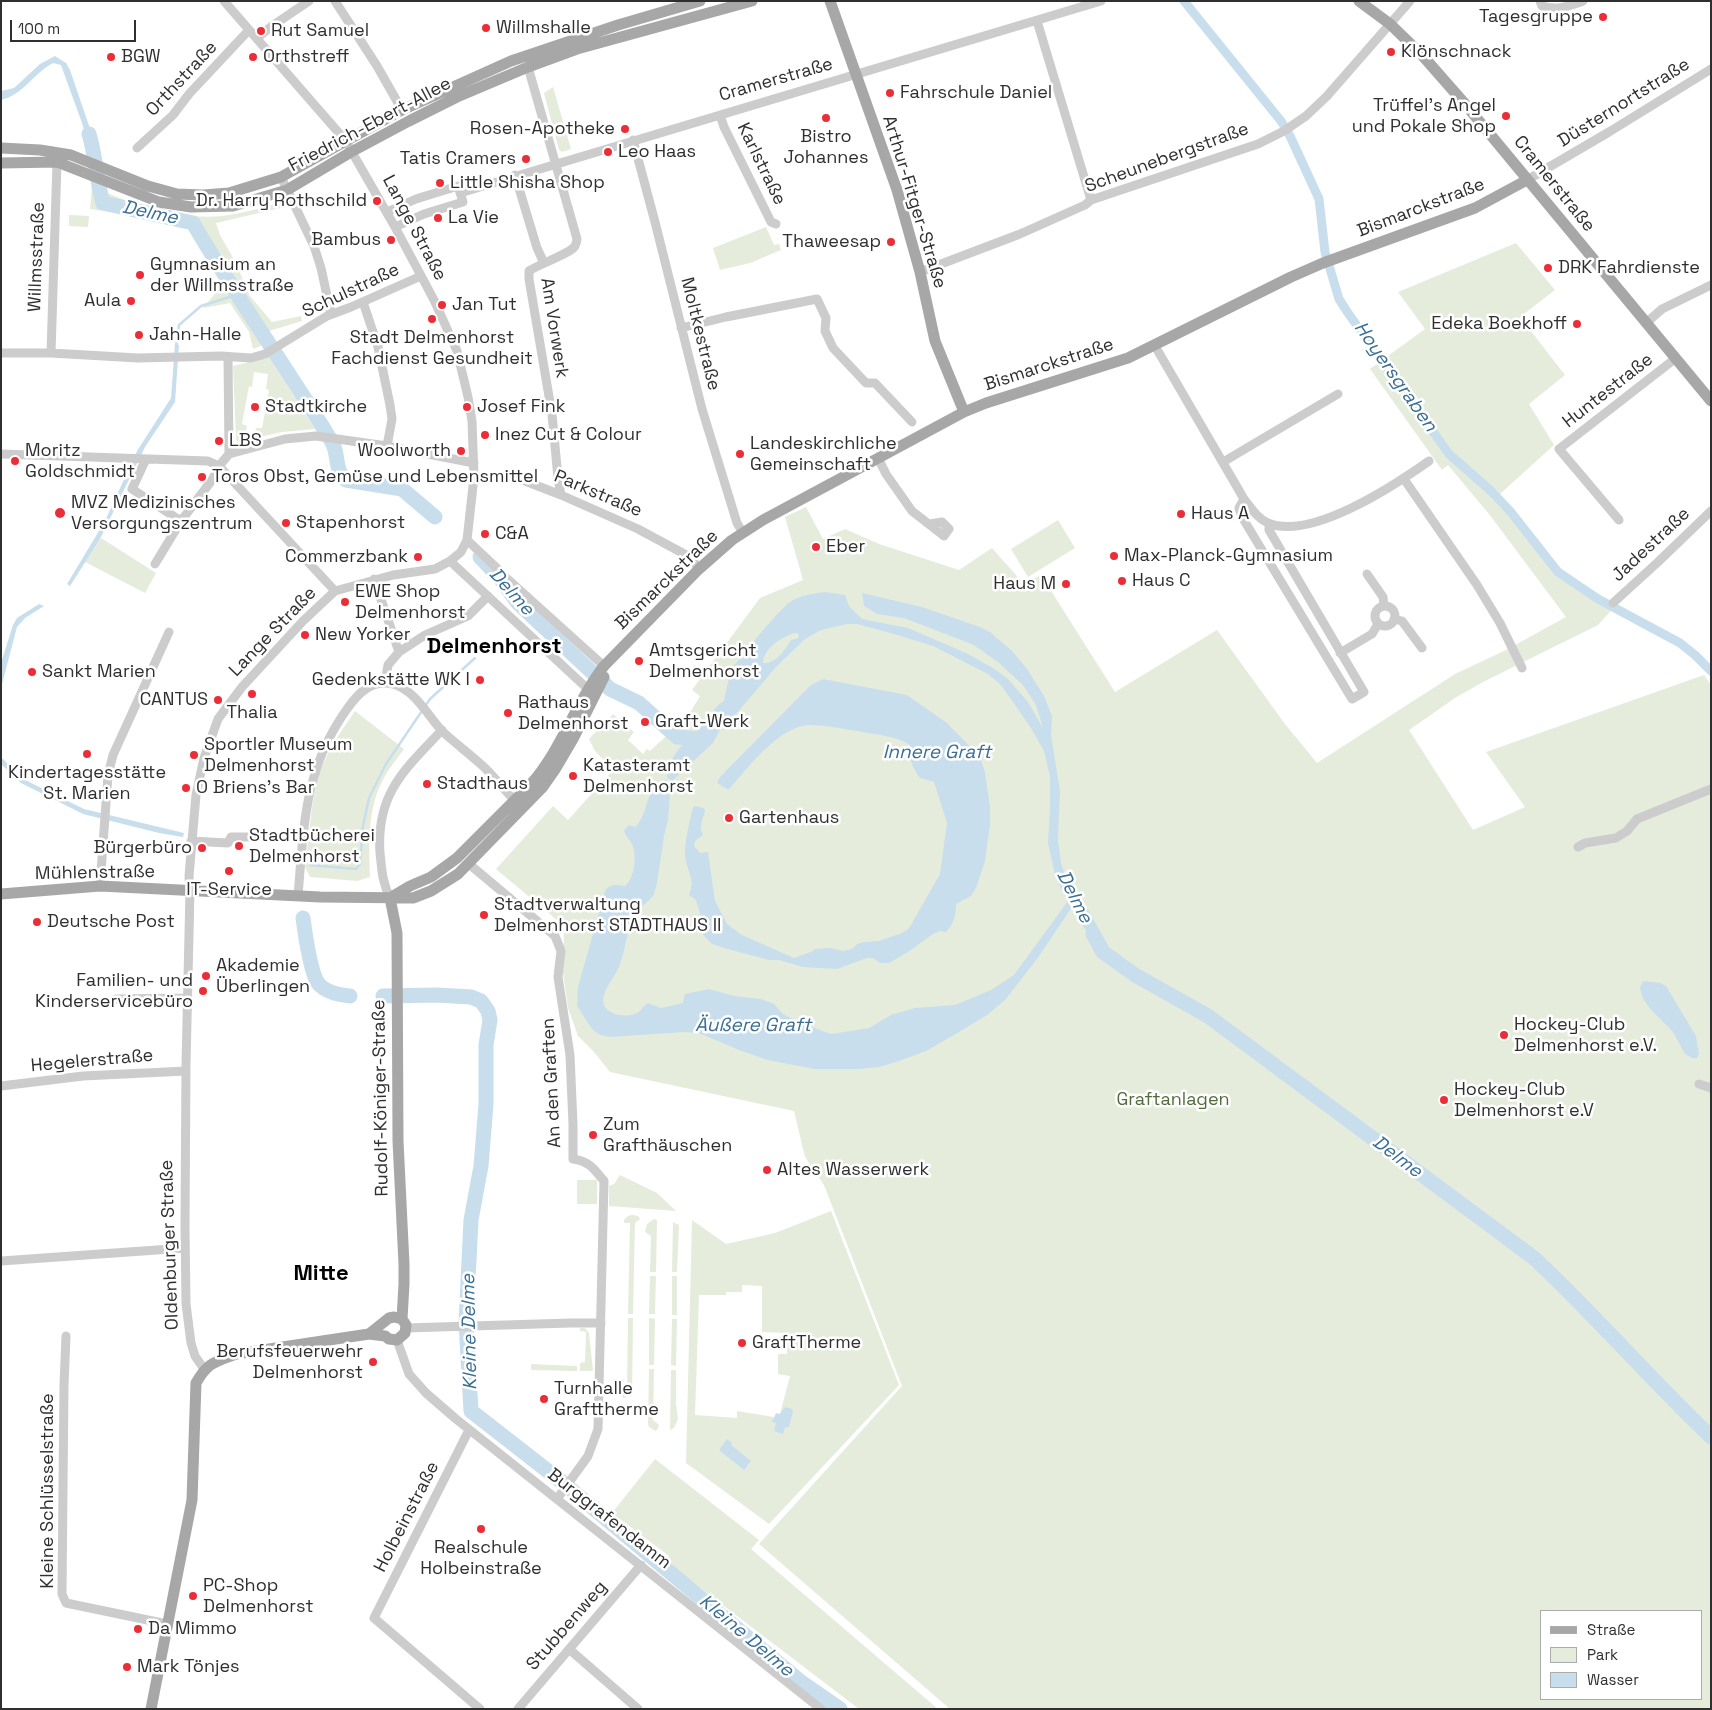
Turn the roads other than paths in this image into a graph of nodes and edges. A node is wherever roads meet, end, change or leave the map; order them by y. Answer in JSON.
{"nodes":[{"id":1,"x":224,"y":1,"type":"edge"},
{"id":2,"x":309,"y":1,"type":"edge"},
{"id":3,"x":335,"y":1,"type":"edge"},
{"id":4,"x":700,"y":1,"type":"edge"},
{"id":5,"x":752,"y":1,"type":"edge"},
{"id":6,"x":830,"y":1,"type":"edge"},
{"id":7,"x":1101,"y":1,"type":"edge"},
{"id":8,"x":1359,"y":1,"type":"edge"},
{"id":9,"x":1410,"y":1,"type":"edge"},
{"id":10,"x":1540,"y":1,"type":"edge"},
{"id":11,"x":1583,"y":1,"type":"edge"},
{"id":12,"x":1037,"y":21,"type":"junction"},
{"id":13,"x":1390,"y":24,"type":"junction"},
{"id":14,"x":249,"y":30,"type":"junction"},
{"id":15,"x":257,"y":38,"type":"junction"},
{"id":16,"x":528,"y":67,"type":"junction"},
{"id":17,"x":1711,"y":69,"type":"edge"},
{"id":18,"x":855,"y":75,"type":"junction"},
{"id":19,"x":402,"y":110,"type":"junction"},
{"id":20,"x":720,"y":115,"type":"junction"},
{"id":21,"x":345,"y":140,"type":"junction"},
{"id":22,"x":633,"y":140,"type":"junction"},
{"id":23,"x":1,"y":148,"type":"edge"},
{"id":24,"x":136,"y":148,"type":"dead end"},
{"id":25,"x":351,"y":152,"type":"junction"},
{"id":26,"x":1,"y":162,"type":"edge"},
{"id":27,"x":57,"y":162,"type":"junction"},
{"id":28,"x":556,"y":163,"type":"junction"},
{"id":29,"x":96,"y":171,"type":"junction"},
{"id":30,"x":515,"y":175,"type":"junction"},
{"id":31,"x":281,"y":177,"type":"junction"},
{"id":32,"x":1528,"y":180,"type":"junction"},
{"id":33,"x":287,"y":190,"type":"junction"},
{"id":34,"x":460,"y":192,"type":"junction"},
{"id":35,"x":1092,"y":200,"type":"junction"},
{"id":36,"x":388,"y":212,"type":"junction"},
{"id":37,"x":776,"y":224,"type":"dead end"},
{"id":38,"x":396,"y":226,"type":"junction"},
{"id":39,"x":544,"y":262,"type":"junction"},
{"id":40,"x":920,"y":272,"type":"junction"},
{"id":41,"x":421,"y":276,"type":"junction"},
{"id":42,"x":1711,"y":285,"type":"edge"},
{"id":43,"x":363,"y":302,"type":"junction"},
{"id":44,"x":331,"y":314,"type":"junction"},
{"id":45,"x":1646,"y":323,"type":"junction"},
{"id":46,"x":681,"y":328,"type":"junction"},
{"id":47,"x":1155,"y":346,"type":"junction"},
{"id":48,"x":1,"y":353,"type":"edge"},
{"id":49,"x":51,"y":353,"type":"junction"},
{"id":50,"x":228,"y":357,"type":"junction"},
{"id":51,"x":1676,"y":358,"type":"junction"},
{"id":52,"x":1338,"y":394,"type":"dead end"},
{"id":53,"x":1711,"y":400,"type":"edge"},
{"id":54,"x":964,"y":412,"type":"junction"},
{"id":55,"x":912,"y":422,"type":"dead end"},
{"id":56,"x":387,"y":446,"type":"junction"},
{"id":57,"x":1,"y":454,"type":"edge"},
{"id":58,"x":229,"y":454,"type":"junction"},
{"id":59,"x":878,"y":458,"type":"junction"},
{"id":60,"x":140,"y":459,"type":"junction"},
{"id":61,"x":1223,"y":462,"type":"junction"},
{"id":62,"x":1429,"y":462,"type":"dead end"},
{"id":63,"x":474,"y":463,"type":"junction"},
{"id":64,"x":219,"y":466,"type":"junction"},
{"id":65,"x":474,"y":477,"type":"junction"},
{"id":66,"x":1404,"y":479,"type":"junction"},
{"id":67,"x":561,"y":496,"type":"junction"},
{"id":68,"x":1244,"y":499,"type":"junction"},
{"id":69,"x":1711,"y":511,"type":"edge"},
{"id":70,"x":1619,"y":520,"type":"dead end"},
{"id":71,"x":181,"y":521,"type":"junction"},
{"id":72,"x":930,"y":524,"type":"dead end"},
{"id":73,"x":1269,"y":524,"type":"junction"},
{"id":74,"x":743,"y":533,"type":"junction"},
{"id":75,"x":466,"y":540,"type":"junction"},
{"id":76,"x":450,"y":562,"type":"junction"},
{"id":77,"x":155,"y":564,"type":"dead end"},
{"id":78,"x":699,"y":569,"type":"junction"},
{"id":79,"x":1367,"y":574,"type":"dead end"},
{"id":80,"x":374,"y":579,"type":"junction"},
{"id":81,"x":335,"y":591,"type":"junction"},
{"id":82,"x":488,"y":596,"type":"junction"},
{"id":83,"x":1613,"y":603,"type":"dead end"},
{"id":84,"x":1384,"y":606,"type":"junction"},
{"id":85,"x":1394,"y":619,"type":"junction"},
{"id":86,"x":1378,"y":624,"type":"junction"},
{"id":87,"x":169,"y":632,"type":"dead end"},
{"id":88,"x":1422,"y":648,"type":"dead end"},
{"id":89,"x":399,"y":652,"type":"junction"},
{"id":90,"x":1340,"y":653,"type":"junction"},
{"id":91,"x":1522,"y":668,"type":"dead end"},
{"id":92,"x":604,"y":671,"type":"junction"},
{"id":93,"x":385,"y":684,"type":"junction"},
{"id":94,"x":594,"y":688,"type":"junction"},
{"id":95,"x":442,"y":730,"type":"junction"},
{"id":96,"x":1711,"y":789,"type":"edge"},
{"id":97,"x":518,"y":804,"type":"junction"},
{"id":98,"x":252,"y":837,"type":"dead end"},
{"id":99,"x":191,"y":841,"type":"junction"},
{"id":100,"x":1578,"y":848,"type":"dead end"},
{"id":101,"x":469,"y":864,"type":"junction"},
{"id":102,"x":100,"y":886,"type":"junction"},
{"id":103,"x":190,"y":891,"type":"junction"},
{"id":104,"x":1,"y":894,"type":"edge"},
{"id":105,"x":304,"y":896,"type":"junction"},
{"id":106,"x":390,"y":898,"type":"junction"},
{"id":107,"x":187,"y":998,"type":"junction"},
{"id":108,"x":116,"y":999,"type":"dead end"},
{"id":109,"x":186,"y":1071,"type":"junction"},
{"id":110,"x":1699,"y":1084,"type":"dead end"},
{"id":111,"x":1,"y":1086,"type":"edge"},
{"id":112,"x":1711,"y":1088,"type":"edge"},
{"id":113,"x":185,"y":1248,"type":"junction"},
{"id":114,"x":1,"y":1261,"type":"edge"},
{"id":115,"x":397,"y":1322,"type":"junction"},
{"id":116,"x":601,"y":1323,"type":"junction"},
{"id":117,"x":369,"y":1334,"type":"junction"},
{"id":118,"x":66,"y":1336,"type":"dead end"},
{"id":119,"x":385,"y":1336,"type":"junction"},
{"id":120,"x":397,"y":1340,"type":"junction"},
{"id":121,"x":204,"y":1369,"type":"junction"},
{"id":122,"x":469,"y":1430,"type":"junction"},
{"id":123,"x":560,"y":1495,"type":"junction"},
{"id":124,"x":642,"y":1565,"type":"junction"},
{"id":125,"x":167,"y":1624,"type":"junction"},
{"id":126,"x":569,"y":1649,"type":"junction"},
{"id":127,"x":151,"y":1709,"type":"edge"},
{"id":128,"x":480,"y":1709,"type":"edge"},
{"id":129,"x":518,"y":1709,"type":"edge"},
{"id":130,"x":638,"y":1709,"type":"edge"},
{"id":131,"x":821,"y":1709,"type":"edge"}],
"edges":[{"from":1,"to":14,"type":"street","name":"Lange Straße"},
{"from":2,"to":15,"type":"street"},
{"from":3,"to":19,"type":"street"},
{"from":4,"to":19,"type":"main road","name":"Friedrich-Ebert-Allee"},
{"from":5,"to":16,"type":"main road","name":"Friedrich-Ebert-Allee"},
{"from":6,"to":18,"type":"main road","name":"Arthur-Fitger-Straße"},
{"from":7,"to":12,"type":"street","name":"Cramerstraße"},
{"from":8,"to":13,"type":"main road","name":"Cramerstraße"},
{"from":9,"to":13,"type":"street","name":"Scheunebergstraße"},
{"from":10,"to":11,"type":"street"},
{"from":12,"to":18,"type":"street","name":"Cramerstraße"},
{"from":12,"to":35,"type":"street"},
{"from":13,"to":32,"type":"main road","name":"Cramerstraße"},
{"from":13,"to":35,"type":"street","name":"Scheunebergstraße"},
{"from":14,"to":15,"type":"street","name":"Lange Straße"},
{"from":14,"to":24,"type":"street","name":"Orthstraße"},
{"from":15,"to":21,"type":"street","name":"Lange Straße"},
{"from":16,"to":25,"type":"main road","name":"Friedrich-Ebert-Allee"},
{"from":16,"to":28,"type":"street","name":"Am Vorwerk"},
{"from":17,"to":32,"type":"street","name":"Düsternortstraße"},
{"from":18,"to":20,"type":"street","name":"Cramerstraße"},
{"from":18,"to":40,"type":"main road","name":"Arthur-Fitger-Straße"},
{"from":19,"to":21,"type":"main road","name":"Friedrich-Ebert-Allee"},
{"from":20,"to":22,"type":"street","name":"Cramerstraße"},
{"from":20,"to":37,"type":"street","name":"Karlstraße"},
{"from":21,"to":25,"type":"street","name":"Lange Straße"},
{"from":21,"to":31,"type":"main road","name":"Friedrich-Ebert-Allee"},
{"from":22,"to":28,"type":"street","name":"Cramerstraße"},
{"from":22,"to":46,"type":"street","name":"Moltkestraße"},
{"from":23,"to":29,"type":"main road","name":"Friedrich-Ebert-Allee"},
{"from":25,"to":33,"type":"main road","name":"Friedrich-Ebert-Allee"},
{"from":25,"to":36,"type":"street","name":"Lange Straße"},
{"from":26,"to":27,"type":"main road","name":"Friedrich-Ebert-Allee"},
{"from":27,"to":29,"type":"main road","name":"Friedrich-Ebert-Allee"},
{"from":27,"to":49,"type":"street","name":"Willmsstraße"},
{"from":28,"to":30,"type":"street","name":"Cramerstraße"},
{"from":28,"to":39,"type":"street","name":"Am Vorwerk"},
{"from":29,"to":31,"type":"main road","name":"Friedrich-Ebert-Allee"},
{"from":29,"to":33,"type":"main road","name":"Friedrich-Ebert-Allee"},
{"from":30,"to":34,"type":"street","name":"Cramerstraße"},
{"from":30,"to":39,"type":"street","name":"Am Vorwerk"},
{"from":31,"to":33,"type":"street"},
{"from":32,"to":45,"type":"main road","name":"Cramerstraße"},
{"from":32,"to":47,"type":"main road","name":"Bismarckstraße"},
{"from":33,"to":44,"type":"street"},
{"from":34,"to":36,"type":"street","name":"Cramerstraße"},
{"from":34,"to":38,"type":"street"},
{"from":35,"to":40,"type":"street","name":"Scheunebergstraße"},
{"from":36,"to":38,"type":"street","name":"Lange Straße"},
{"from":38,"to":41,"type":"street","name":"Lange Straße"},
{"from":39,"to":67,"type":"street","name":"Am Vorwerk"},
{"from":40,"to":54,"type":"main road","name":"Arthur-Fitger-Straße"},
{"from":41,"to":43,"type":"street","name":"Schulstraße"},
{"from":41,"to":63,"type":"street","name":"Lange Straße"},
{"from":42,"to":45,"type":"street"},
{"from":43,"to":44,"type":"street","name":"Schulstraße"},
{"from":43,"to":56,"type":"street"},
{"from":44,"to":50,"type":"street","name":"Schulstraße"},
{"from":45,"to":51,"type":"main road","name":"Cramerstraße"},
{"from":46,"to":55,"type":"street"},
{"from":46,"to":74,"type":"street","name":"Moltkestraße"},
{"from":47,"to":54,"type":"main road","name":"Bismarckstraße"},
{"from":47,"to":61,"type":"street"},
{"from":48,"to":49,"type":"street","name":"Schulstraße"},
{"from":49,"to":50,"type":"street","name":"Schulstraße"},
{"from":50,"to":58,"type":"street"},
{"from":51,"to":53,"type":"main road","name":"Cramerstraße"},
{"from":51,"to":70,"type":"street","name":"Huntestraße"},
{"from":52,"to":61,"type":"street"},
{"from":54,"to":59,"type":"main road","name":"Bismarckstraße"},
{"from":56,"to":58,"type":"street"},
{"from":56,"to":63,"type":"street"},
{"from":57,"to":60,"type":"street"},
{"from":58,"to":64,"type":"street"},
{"from":59,"to":72,"type":"street"},
{"from":59,"to":74,"type":"main road","name":"Bismarckstraße"},
{"from":60,"to":64,"type":"street"},
{"from":60,"to":71,"type":"street"},
{"from":61,"to":68,"type":"street"},
{"from":62,"to":66,"type":"street"},
{"from":63,"to":65,"type":"street","name":"Lange Straße"},
{"from":64,"to":71,"type":"street"},
{"from":64,"to":81,"type":"street"},
{"from":65,"to":67,"type":"street","name":"Parkstraße"},
{"from":65,"to":75,"type":"street","name":"Lange Straße"},
{"from":66,"to":73,"type":"street"},
{"from":66,"to":91,"type":"street"},
{"from":67,"to":78,"type":"street","name":"Parkstraße"},
{"from":68,"to":73,"type":"street"},
{"from":68,"to":90,"type":"street"},
{"from":69,"to":83,"type":"street","name":"Jadestraße"},
{"from":71,"to":77,"type":"street"},
{"from":73,"to":90,"type":"street"},
{"from":74,"to":78,"type":"main road","name":"Bismarckstraße"},
{"from":75,"to":76,"type":"street","name":"Lange Straße"},
{"from":75,"to":92,"type":"street"},
{"from":76,"to":80,"type":"street","name":"Lange Straße"},
{"from":76,"to":82,"type":"street"},
{"from":78,"to":92,"type":"main road","name":"Bismarckstraße"},
{"from":79,"to":84,"type":"street"},
{"from":80,"to":81,"type":"street","name":"Lange Straße"},
{"from":80,"to":89,"type":"street"},
{"from":81,"to":99,"type":"street","name":"Lange Straße"},
{"from":82,"to":89,"type":"street"},
{"from":82,"to":94,"type":"street"},
{"from":84,"to":85,"type":"street"},
{"from":84,"to":86,"type":"street"},
{"from":85,"to":86,"type":"street"},
{"from":85,"to":88,"type":"street"},
{"from":86,"to":90,"type":"street"},
{"from":87,"to":102,"type":"street"},
{"from":89,"to":93,"type":"street"},
{"from":92,"to":94,"type":"main road","name":"Bismarckstraße"},
{"from":93,"to":95,"type":"street"},
{"from":93,"to":105,"type":"street"},
{"from":94,"to":97,"type":"main road","name":"Bismarckstraße"},
{"from":95,"to":97,"type":"street"},
{"from":95,"to":106,"type":"street"},
{"from":96,"to":100,"type":"street"},
{"from":97,"to":101,"type":"main road","name":"Mühlenstraße"},
{"from":97,"to":106,"type":"main road"},
{"from":98,"to":99,"type":"street"},
{"from":99,"to":103,"type":"street","name":"Lange Straße"},
{"from":101,"to":106,"type":"main road","name":"Mühlenstraße"},
{"from":101,"to":116,"type":"street","name":"An den Graften"},
{"from":102,"to":103,"type":"main road","name":"Mühlenstraße"},
{"from":102,"to":104,"type":"main road","name":"Mühlenstraße"},
{"from":103,"to":105,"type":"main road","name":"Mühlenstraße"},
{"from":103,"to":107,"type":"street","name":"Oldenburger Straße"},
{"from":105,"to":106,"type":"main road","name":"Mühlenstraße"},
{"from":106,"to":115,"type":"main road","name":"Rudolf-Königer-Straße"},
{"from":107,"to":108,"type":"street"},
{"from":107,"to":109,"type":"street","name":"Oldenburger Straße"},
{"from":109,"to":111,"type":"street","name":"Hegelerstraße"},
{"from":109,"to":113,"type":"street","name":"Oldenburger Straße"},
{"from":110,"to":112,"type":"street"},
{"from":113,"to":114,"type":"street"},
{"from":113,"to":121,"type":"street","name":"Oldenburger Straße"},
{"from":115,"to":116,"type":"street"},
{"from":115,"to":117,"type":"main road"},
{"from":115,"to":119,"type":"main road","name":"Rudolf-Königer-Straße"},
{"from":115,"to":120,"type":"main road"},
{"from":116,"to":123,"type":"street"},
{"from":117,"to":119,"type":"main road"},
{"from":117,"to":121,"type":"main road"},
{"from":118,"to":125,"type":"street","name":"Kleine Schlüsselstraße"},
{"from":119,"to":120,"type":"main road"},
{"from":120,"to":122,"type":"street","name":"Burggrafendamm"},
{"from":121,"to":125,"type":"main road"},
{"from":122,"to":123,"type":"street","name":"Burggrafendamm"},
{"from":122,"to":128,"type":"street","name":"Holbeinstraße"},
{"from":123,"to":124,"type":"street","name":"Burggrafendamm"},
{"from":124,"to":126,"type":"street","name":"Stubbenweg"},
{"from":124,"to":131,"type":"street","name":"Burggrafendamm"},
{"from":125,"to":127,"type":"main road"},
{"from":126,"to":129,"type":"street","name":"Stubbenweg"},
{"from":126,"to":130,"type":"street"}]}
